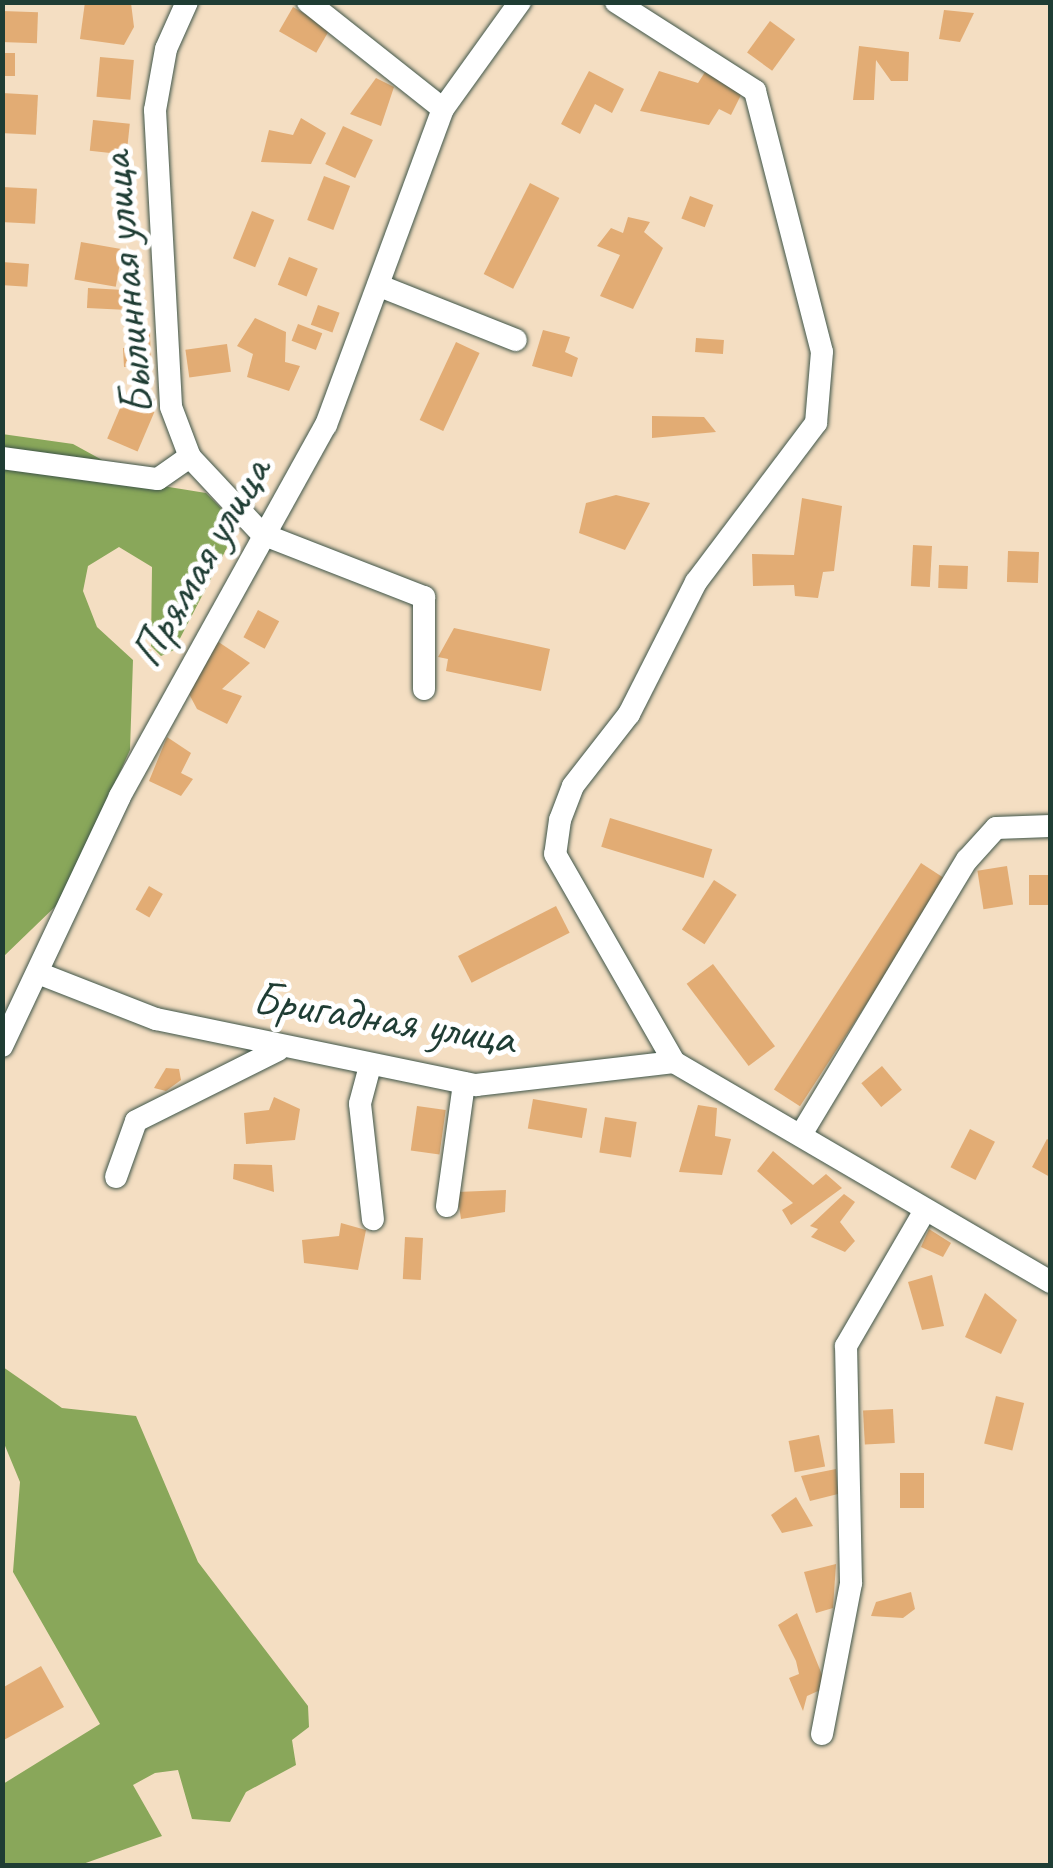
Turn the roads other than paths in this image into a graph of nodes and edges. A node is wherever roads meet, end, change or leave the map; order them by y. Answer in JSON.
{"nodes":[{"id":1,"x":187,"y":2,"type":"edge"},
{"id":2,"x":308,"y":2,"type":"edge"},
{"id":3,"x":520,"y":2,"type":"edge"},
{"id":4,"x":616,"y":2,"type":"edge"},
{"id":5,"x":443,"y":109,"type":"junction"},
{"id":6,"x":380,"y":286,"type":"junction"},
{"id":7,"x":516,"y":340,"type":"dead end"},
{"id":8,"x":190,"y":457,"type":"junction"},
{"id":9,"x":2,"y":458,"type":"edge"},
{"id":10,"x":262,"y":534,"type":"junction"},
{"id":11,"x":424,"y":689,"type":"dead end"},
{"id":12,"x":1050,"y":826,"type":"edge"},
{"id":13,"x":38,"y":974,"type":"junction"},
{"id":14,"x":2,"y":1046,"type":"edge"},
{"id":15,"x":278,"y":1050,"type":"junction"},
{"id":16,"x":674,"y":1062,"type":"junction"},
{"id":17,"x":370,"y":1066,"type":"junction"},
{"id":18,"x":464,"y":1083,"type":"junction"},
{"id":19,"x":802,"y":1133,"type":"junction"},
{"id":20,"x":116,"y":1177,"type":"dead end"},
{"id":21,"x":448,"y":1206,"type":"dead end"},
{"id":22,"x":924,"y":1212,"type":"junction"},
{"id":23,"x":373,"y":1219,"type":"dead end"},
{"id":24,"x":1048,"y":1280,"type":"edge"},
{"id":25,"x":822,"y":1734,"type":"dead end"}],
"edges":[{"from":1,"to":8,"type":"street","name":"Былинная улица"},
{"from":2,"to":5,"type":"street"},
{"from":3,"to":5,"type":"street","name":"Прямая улица"},
{"from":4,"to":16,"type":"street"},
{"from":5,"to":6,"type":"street","name":"Прямая улица"},
{"from":6,"to":7,"type":"street"},
{"from":6,"to":10,"type":"street","name":"Прямая улица"},
{"from":8,"to":9,"type":"street"},
{"from":8,"to":10,"type":"street","name":"Былинная улица"},
{"from":10,"to":11,"type":"street"},
{"from":10,"to":13,"type":"street","name":"Прямая улица"},
{"from":12,"to":19,"type":"street"},
{"from":13,"to":14,"type":"street","name":"Прямая улица"},
{"from":13,"to":15,"type":"street","name":"Бригадная улица"},
{"from":15,"to":17,"type":"street","name":"Бригадная улица"},
{"from":15,"to":20,"type":"street"},
{"from":16,"to":18,"type":"street","name":"Бригадная улица"},
{"from":16,"to":19,"type":"street"},
{"from":17,"to":18,"type":"street","name":"Бригадная улица"},
{"from":17,"to":23,"type":"street"},
{"from":18,"to":21,"type":"street"},
{"from":19,"to":22,"type":"street"},
{"from":22,"to":24,"type":"street"},
{"from":22,"to":25,"type":"street"}]}
